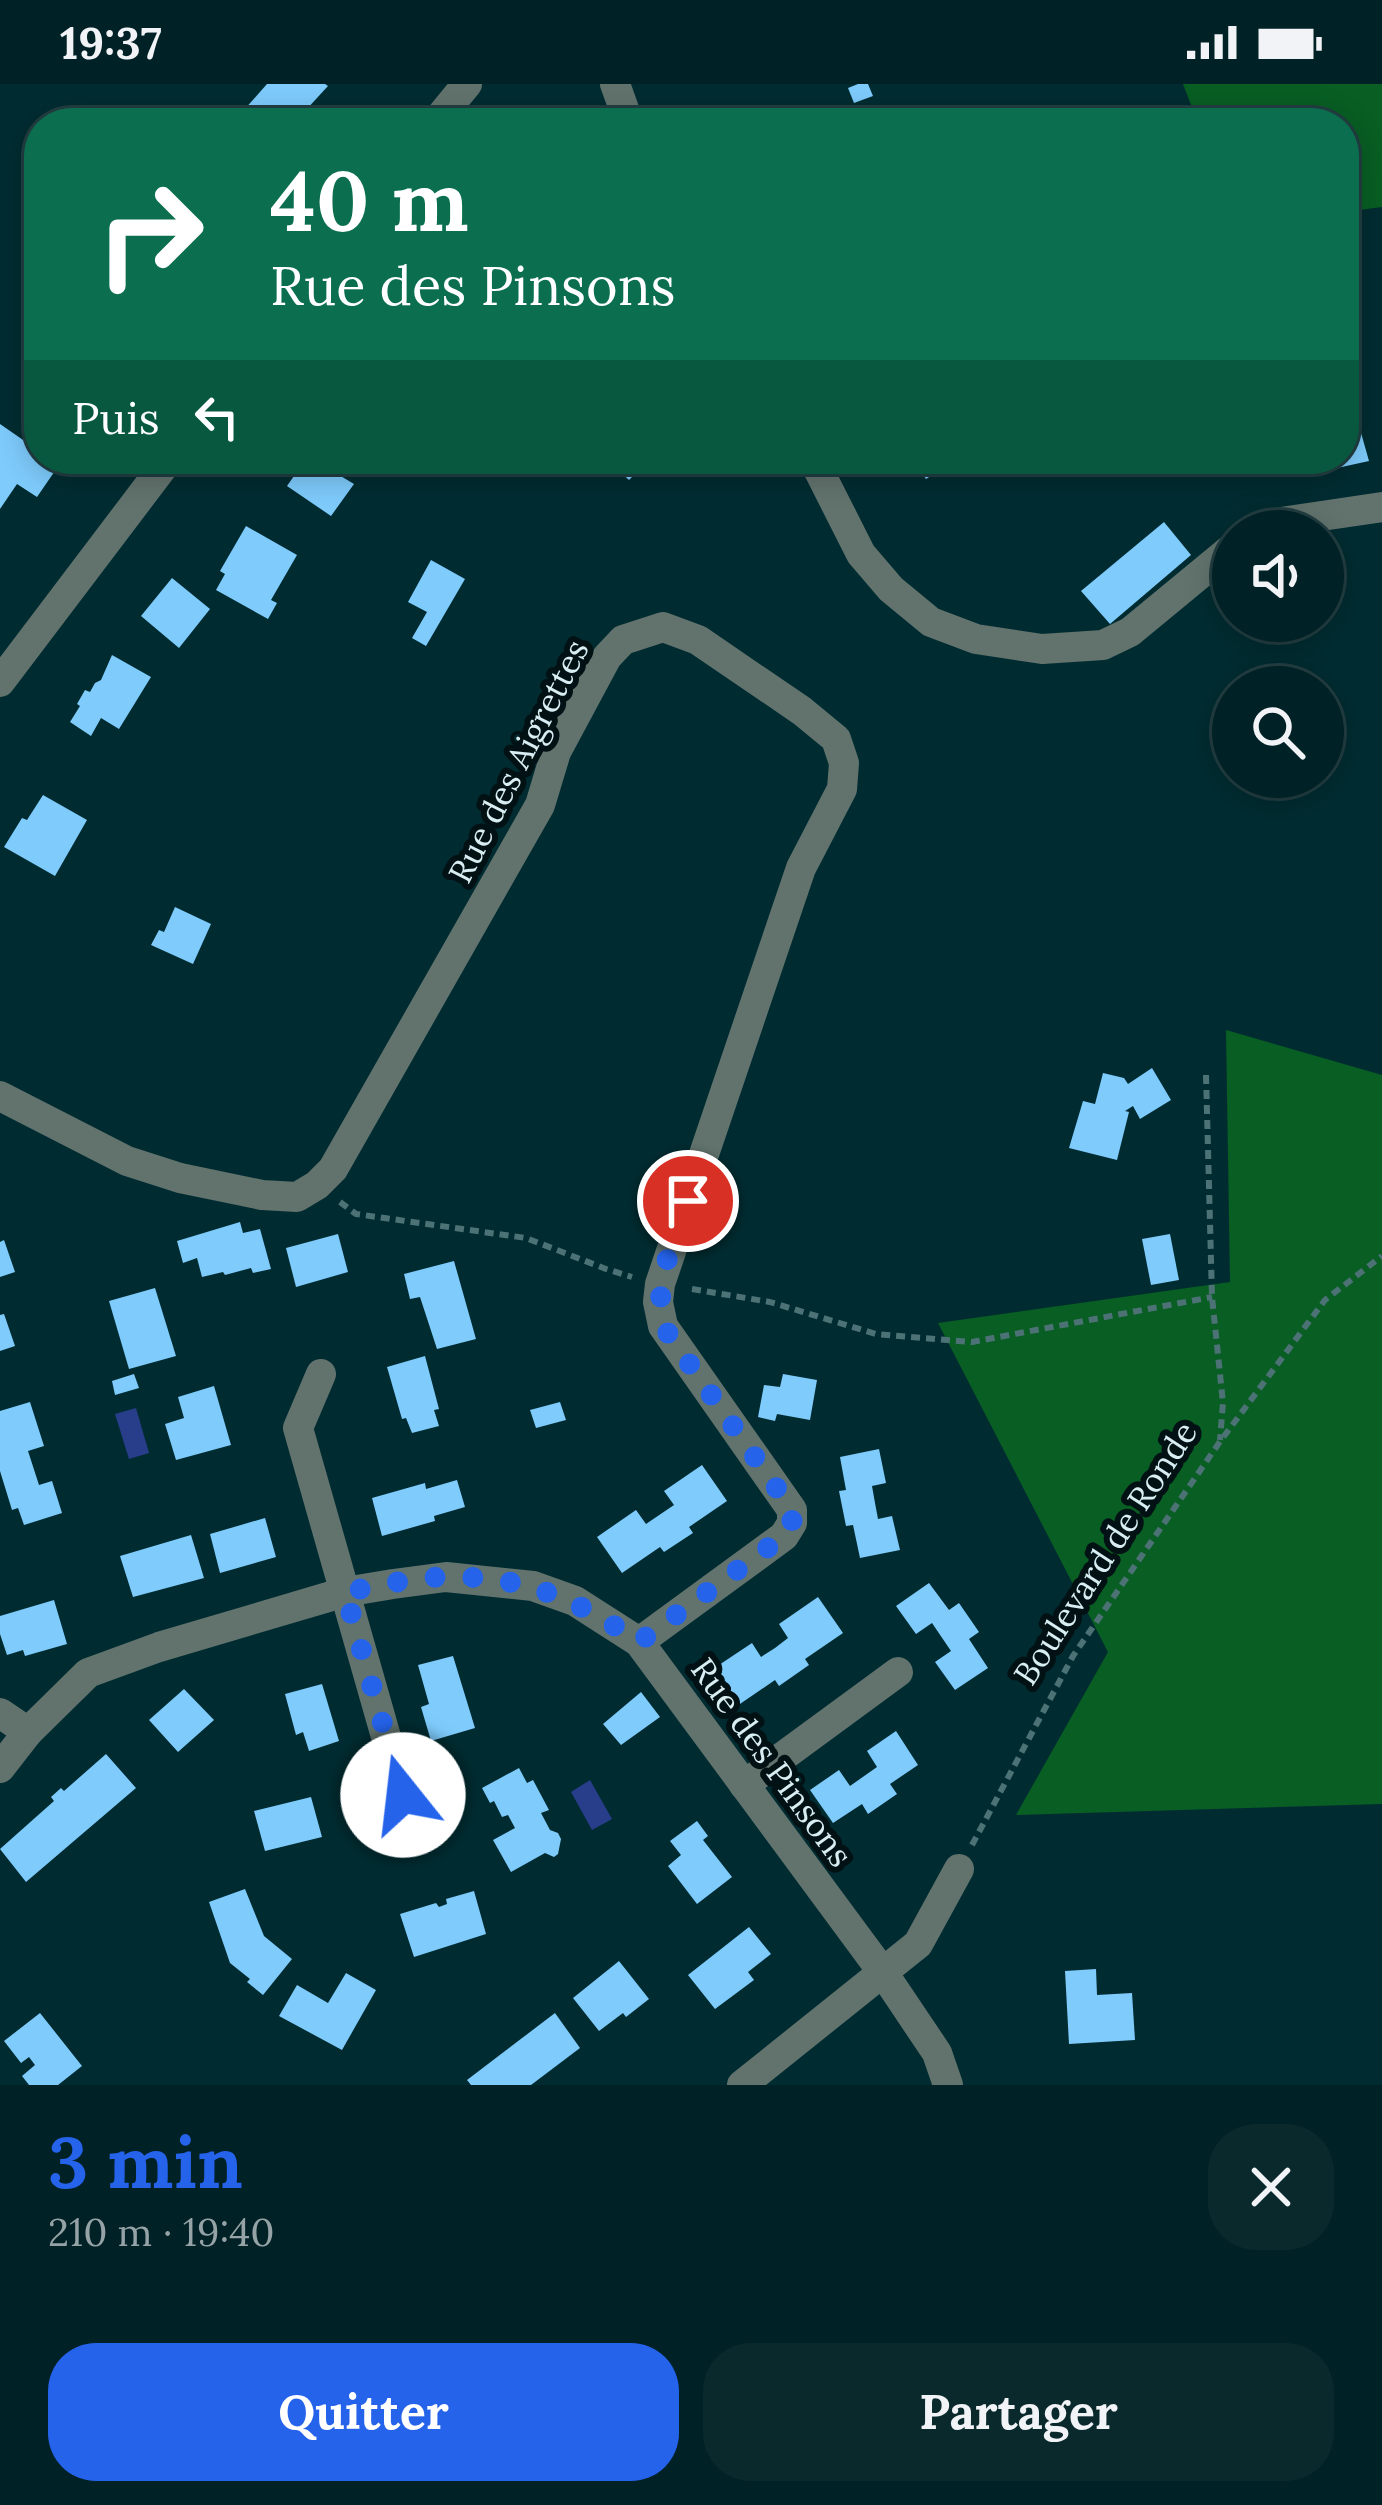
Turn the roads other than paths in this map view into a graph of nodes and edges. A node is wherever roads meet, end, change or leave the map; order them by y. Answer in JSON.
{"nodes":[{"id":1,"x":467,"y":84,"type":"edge"},
{"id":2,"x":447,"y":108,"type":"edge"},
{"id":3,"x":158,"y":474,"type":"edge"},
{"id":4,"x":821,"y":474,"type":"edge"},
{"id":5,"x":1382,"y":507,"type":"edge"},
{"id":6,"x":1344,"y":513,"type":"edge"},
{"id":7,"x":1212,"y":564,"type":"edge"},
{"id":8,"x":0,"y":682,"type":"edge"},
{"id":9,"x":0,"y":1096,"type":"edge"},
{"id":10,"x":321,"y":1373,"type":"dead end"},
{"id":11,"x":345,"y":1592,"type":"junction"},
{"id":12,"x":639,"y":1642,"type":"junction"},
{"id":13,"x":898,"y":1672,"type":"dead end"},
{"id":14,"x":0,"y":1713,"type":"edge"},
{"id":15,"x":28,"y":1732,"type":"junction"},
{"id":16,"x":0,"y":1768,"type":"edge"},
{"id":17,"x":744,"y":1785,"type":"junction"},
{"id":18,"x":414,"y":1835,"type":"dead end"},
{"id":19,"x":959,"y":1869,"type":"road end"},
{"id":20,"x":884,"y":1974,"type":"junction"},
{"id":21,"x":742,"y":2085,"type":"edge"},
{"id":22,"x":948,"y":2085,"type":"edge"}],
"edges":[{"from":1,"to":2,"type":"street"},
{"from":3,"to":8,"type":"street"},
{"from":4,"to":7,"type":"street"},
{"from":5,"to":6,"type":"street"},
{"from":9,"to":12,"type":"street","name":"Rue des Aigrettes"},
{"from":10,"to":11,"type":"street"},
{"from":11,"to":12,"type":"street","name":"Rue des Pinsons"},
{"from":11,"to":15,"type":"street","name":"Rue des Pinsons"},
{"from":11,"to":18,"type":"street"},
{"from":12,"to":17,"type":"street","name":"Rue des Pinsons"},
{"from":13,"to":17,"type":"street"},
{"from":14,"to":15,"type":"street"},
{"from":15,"to":16,"type":"street","name":"Rue des Pinsons"},
{"from":17,"to":20,"type":"street","name":"Rue des Pinsons"},
{"from":19,"to":20,"type":"street"},
{"from":20,"to":21,"type":"street"},
{"from":20,"to":22,"type":"street","name":"Rue des Pinsons"}]}
